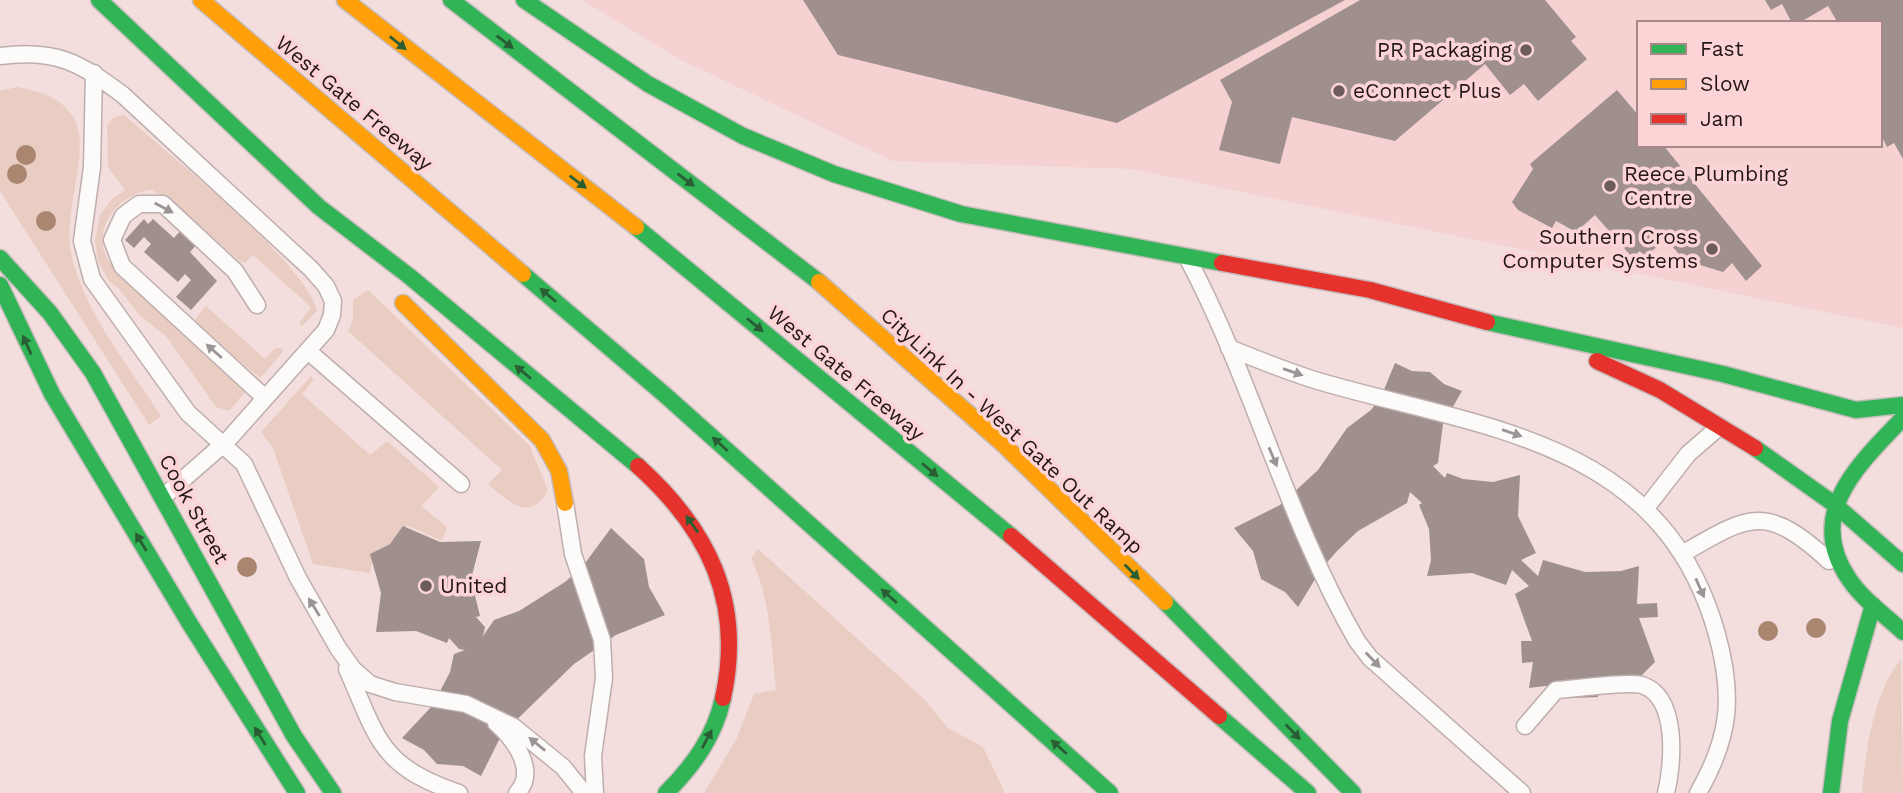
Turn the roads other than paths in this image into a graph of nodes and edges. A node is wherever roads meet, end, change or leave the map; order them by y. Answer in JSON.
{"nodes":[{"id":1,"x":99,"y":0,"type":"edge"},
{"id":2,"x":201,"y":0,"type":"edge"},
{"id":3,"x":345,"y":0,"type":"edge"},
{"id":4,"x":451,"y":0,"type":"edge"},
{"id":5,"x":524,"y":0,"type":"edge"},
{"id":6,"x":0,"y":56,"type":"edge"},
{"id":7,"x":94,"y":73,"type":"junction"},
{"id":8,"x":331,"y":217,"type":"junction"},
{"id":9,"x":1187,"y":257,"type":"junction"},
{"id":10,"x":0,"y":258,"type":"edge"},
{"id":11,"x":368,"y":265,"type":"dead end"},
{"id":12,"x":0,"y":285,"type":"edge"},
{"id":13,"x":392,"y":293,"type":"dead end"},
{"id":14,"x":257,"y":305,"type":"dead end"},
{"id":15,"x":1511,"y":328,"type":"junction"},
{"id":16,"x":1229,"y":348,"type":"junction"},
{"id":17,"x":308,"y":351,"type":"junction"},
{"id":18,"x":264,"y":397,"type":"junction"},
{"id":19,"x":1903,"y":405,"type":"edge"},
{"id":20,"x":1903,"y":418,"type":"edge"},
{"id":21,"x":1719,"y":427,"type":"junction"},
{"id":22,"x":222,"y":446,"type":"junction"},
{"id":23,"x":461,"y":484,"type":"dead end"},
{"id":24,"x":163,"y":497,"type":"junction"},
{"id":25,"x":565,"y":503,"type":"joint"},
{"id":26,"x":1834,"y":504,"type":"junction"},
{"id":27,"x":1646,"y":508,"type":"junction"},
{"id":28,"x":1682,"y":554,"type":"junction"},
{"id":29,"x":1898,"y":558,"type":"edge"},
{"id":30,"x":1849,"y":579,"type":"junction"},
{"id":31,"x":1876,"y":598,"type":"junction"},
{"id":32,"x":1903,"y":632,"type":"edge"},
{"id":33,"x":338,"y":648,"type":"junction"},
{"id":34,"x":481,"y":710,"type":"junction"},
{"id":35,"x":1525,"y":726,"type":"dead end"},
{"id":36,"x":297,"y":793,"type":"edge"},
{"id":37,"x":333,"y":793,"type":"edge"},
{"id":38,"x":459,"y":793,"type":"edge"},
{"id":39,"x":517,"y":793,"type":"edge"},
{"id":40,"x":584,"y":793,"type":"edge"},
{"id":41,"x":595,"y":793,"type":"edge"},
{"id":42,"x":666,"y":793,"type":"edge"},
{"id":43,"x":1110,"y":793,"type":"edge"},
{"id":44,"x":1308,"y":793,"type":"edge"},
{"id":45,"x":1353,"y":793,"type":"edge"},
{"id":46,"x":1522,"y":793,"type":"edge"},
{"id":47,"x":1666,"y":793,"type":"edge"},
{"id":48,"x":1698,"y":793,"type":"edge"},
{"id":49,"x":1831,"y":793,"type":"edge"}],
"edges":[{"from":1,"to":8,"type":"main road"},
{"from":43,"to":2,"type":"main road","name":"West Gate Freeway","one_way":true},
{"from":3,"to":44,"type":"main road","name":"West Gate Freeway","one_way":true},
{"from":4,"to":45,"type":"main road","name":"CityLink In - West Gate Out Ramp","one_way":true},
{"from":5,"to":9,"type":"main road"},
{"from":6,"to":7,"type":"lane"},
{"from":7,"to":17,"type":"lane"},
{"from":7,"to":22,"type":"lane"},
{"from":8,"to":11,"type":"main road"},
{"from":42,"to":8,"type":"main road","one_way":true},
{"from":9,"to":15,"type":"main road"},
{"from":9,"to":16,"type":"lane"},
{"from":10,"to":24,"type":"main road","name":"Cook Street"},
{"from":36,"to":12,"type":"main road","one_way":true},
{"from":13,"to":25,"type":"main road"},
{"from":18,"to":14,"type":"lane","one_way":true},
{"from":15,"to":19,"type":"main road"},
{"from":15,"to":21,"type":"main road"},
{"from":16,"to":27,"type":"lane","one_way":true},
{"from":16,"to":46,"type":"lane","one_way":true},
{"from":17,"to":18,"type":"lane"},
{"from":17,"to":23,"type":"lane"},
{"from":18,"to":22,"type":"lane"},
{"from":20,"to":26,"type":"main road"},
{"from":21,"to":26,"type":"main road"},
{"from":21,"to":27,"type":"lane"},
{"from":22,"to":24,"type":"lane"},
{"from":33,"to":22,"type":"lane","one_way":true},
{"from":24,"to":37,"type":"main road","name":"Cook Street"},
{"from":25,"to":41,"type":"lane"},
{"from":26,"to":29,"type":"main road"},
{"from":26,"to":30,"type":"main road"},
{"from":27,"to":28,"type":"lane"},
{"from":28,"to":30,"type":"lane"},
{"from":28,"to":48,"type":"lane","one_way":true},
{"from":30,"to":31,"type":"main road"},
{"from":31,"to":32,"type":"main road"},
{"from":31,"to":49,"type":"main road"},
{"from":33,"to":34,"type":"lane"},
{"from":33,"to":38,"type":"lane"},
{"from":34,"to":39,"type":"lane"},
{"from":40,"to":34,"type":"lane","one_way":true},
{"from":35,"to":47,"type":"lane"}]}
